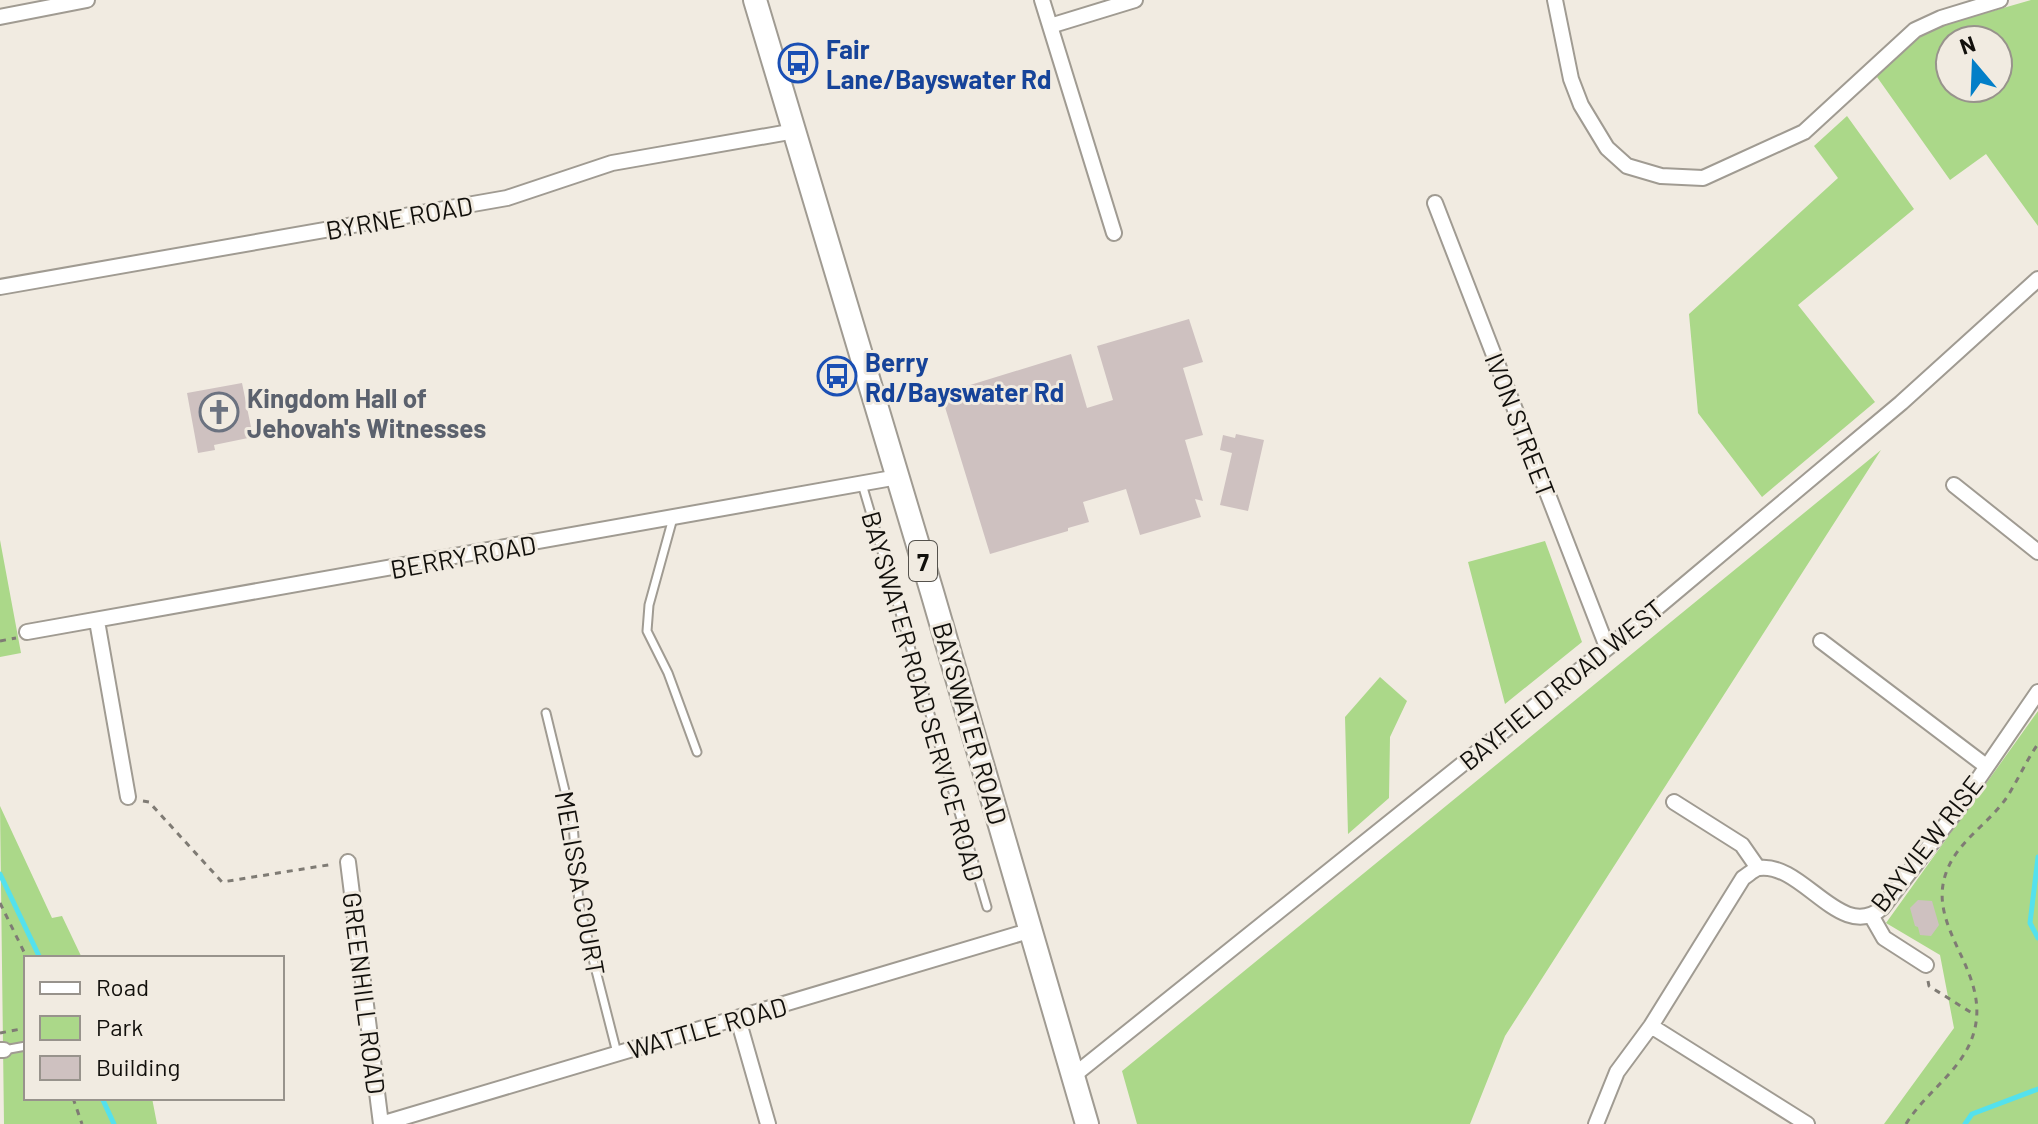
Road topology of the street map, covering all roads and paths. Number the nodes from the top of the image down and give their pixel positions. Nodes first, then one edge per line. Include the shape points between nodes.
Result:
1 (87, 0) edge
2 (755, 0) edge
3 (1042, 0) edge
4 (1135, 0) edge
5 (1555, 0) edge
6 (2000, 0) edge
7 (0, 17) edge
8 (1050, 26) junction
9 (795, 131) junction
10 (1435, 203) dead end
11 (1114, 233) dead end
12 (2038, 279) edge
13 (0, 287) edge
14 (898, 477) junction
15 (862, 484) junction
16 (1954, 485) dead end
17 (673, 518) junction
18 (2038, 552) edge
19 (97, 621) junction
20 (24, 635) joint
21 (0, 641) edge
22 (1821, 641) dead end
23 (1607, 647) junction
24 (2038, 692) edge
25 (546, 713) dead end
26 (2038, 744) edge
27 (697, 752) dead end
28 (1986, 766) junction
29 (128, 797) joint
30 (1674, 802) dead end
31 (348, 862) joint
32 (1758, 868) junction
33 (0, 903) edge
34 (987, 907) dead end
35 (1872, 917) junction
36 (1032, 930) junction
37 (26, 956) edge
38 (1926, 965) joint
39 (1975, 1015) junction
40 (738, 1019) junction
41 (1651, 1026) junction
42 (24, 1028) edge
43 (0, 1033) edge
44 (24, 1046) edge
45 (2, 1050) edge
46 (617, 1053) junction
47 (1073, 1076) junction
48 (74, 1100) edge
49 (82, 1124) edge
50 (381, 1124) edge
51 (768, 1124) edge
52 (1087, 1124) edge
53 (1596, 1124) edge
54 (1807, 1124) edge
55 (1906, 1124) edge

1 - 7 street
2 - 9 main road, BAYSWATER ROAD / 7
3 - 8 street
4 - 8 street
5 - 6 street via 1571,79 1607,148 1627,166 1661,176 1703,178 1804,132 1915,30
8 - 11 street
9 - 13 street, BYRNE ROAD via 612,163 507,198
9 - 14 main road, BAYSWATER ROAD / 7
10 - 23 street, IVON STREET
12 - 23 street, BAYFIELD ROAD WEST via 1901,403
14 - 15 street, BERRY ROAD
14 - 36 main road, BAYSWATER ROAD / 7
15 - 17 street, BERRY ROAD
15 - 34 lane, BAYSWATER ROAD SERVICE ROAD
16 - 18 street
17 - 19 street, BERRY ROAD
17 - 27 lane via 647,631
19 - 20 street, BERRY ROAD
19 - 29 street
20 - 21 path
22 - 28 street
23 - 47 street, BAYFIELD ROAD WEST
24 - 28 street, BAYVIEW RISE
25 - 46 lane, MELISSA COURT via 573,824 579,904
26 - 39 path via 2006,799 1955,854 1945,875 1947,927 1975,988
28 - 35 street, BAYVIEW RISE
29 - 31 path via 149,802 222,882
30 - 32 street via 1742,845
31 - 50 street, GREENHILL ROAD
32 - 35 street, BAYVIEW RISE via 1781,871 1847,914
32 - 41 street via 1743,878
33 - 37 path
35 - 38 street via 1884,938
36 - 40 street, WATTLE ROAD
36 - 47 main road, BAYSWATER ROAD / 7
38 - 39 path via 1929,986
39 - 55 path via 1963,1058
40 - 46 street, WATTLE ROAD
40 - 51 street
41 - 53 street via 1617,1072
41 - 54 street
42 - 43 path
44 - 45 lane
46 - 50 street, WATTLE ROAD
47 - 52 main road, BAYSWATER ROAD / 7
48 - 49 path

